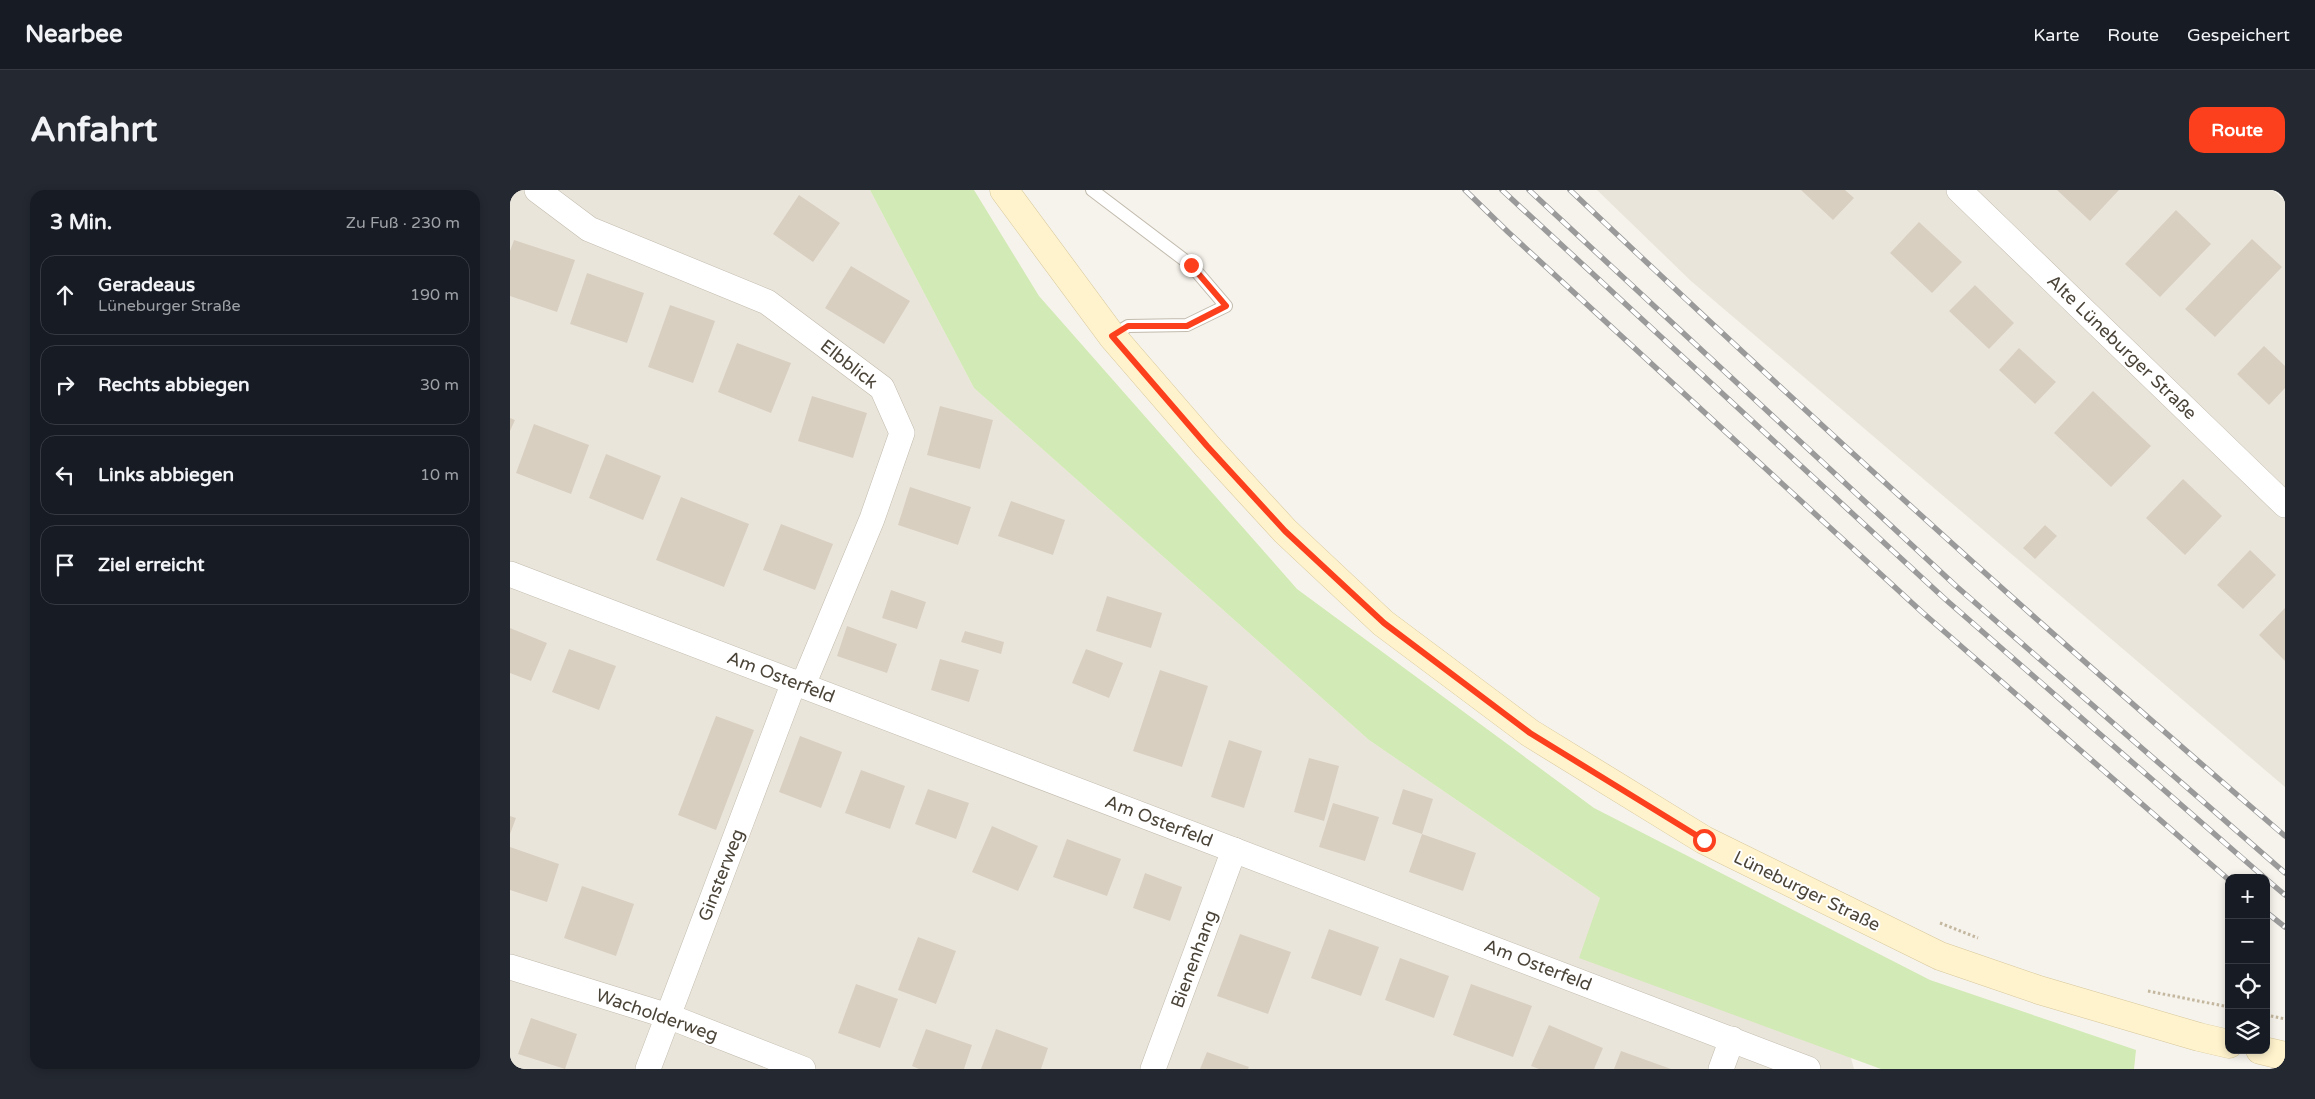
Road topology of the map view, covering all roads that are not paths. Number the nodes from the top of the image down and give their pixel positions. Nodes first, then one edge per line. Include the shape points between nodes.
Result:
1 (538, 190) edge
2 (1004, 190) edge
3 (1092, 190) edge
4 (1959, 190) edge
5 (1112, 336) junction
6 (2285, 505) edge
7 (510, 574) edge
8 (799, 684) junction
9 (1234, 850) junction
10 (510, 967) edge
11 (668, 1016) junction
12 (1732, 1038) junction
13 (2225, 1043) edge
14 (2270, 1052) edge
15 (2285, 1056) edge
16 (648, 1069) edge
17 (802, 1069) edge
18 (1153, 1069) edge
19 (1721, 1069) edge
20 (1808, 1069) edge

1 - 8 street, Elbblick via 589,229 767,302 882,388 902,432 872,519
2 - 5 main road, Lüneburger Straße
3 - 5 lane via 1191,265 1226,306 1187,326 1128,326
4 - 6 street, Alte Lüneburger Straße
5 - 13 main road, Lüneburger Straße via 1285,531 1384,623 1530,733 1704,840 1940,956 2049,992
7 - 8 street, Am Osterfeld
8 - 9 street, Am Osterfeld
8 - 11 street, Ginsterweg
9 - 12 street, Am Osterfeld
9 - 18 street, Bienenhang
10 - 11 street, Wacholderweg
11 - 16 street, Ginsterweg
11 - 17 street, Wacholderweg
12 - 19 street
12 - 20 street, Am Osterfeld
14 - 15 main road

